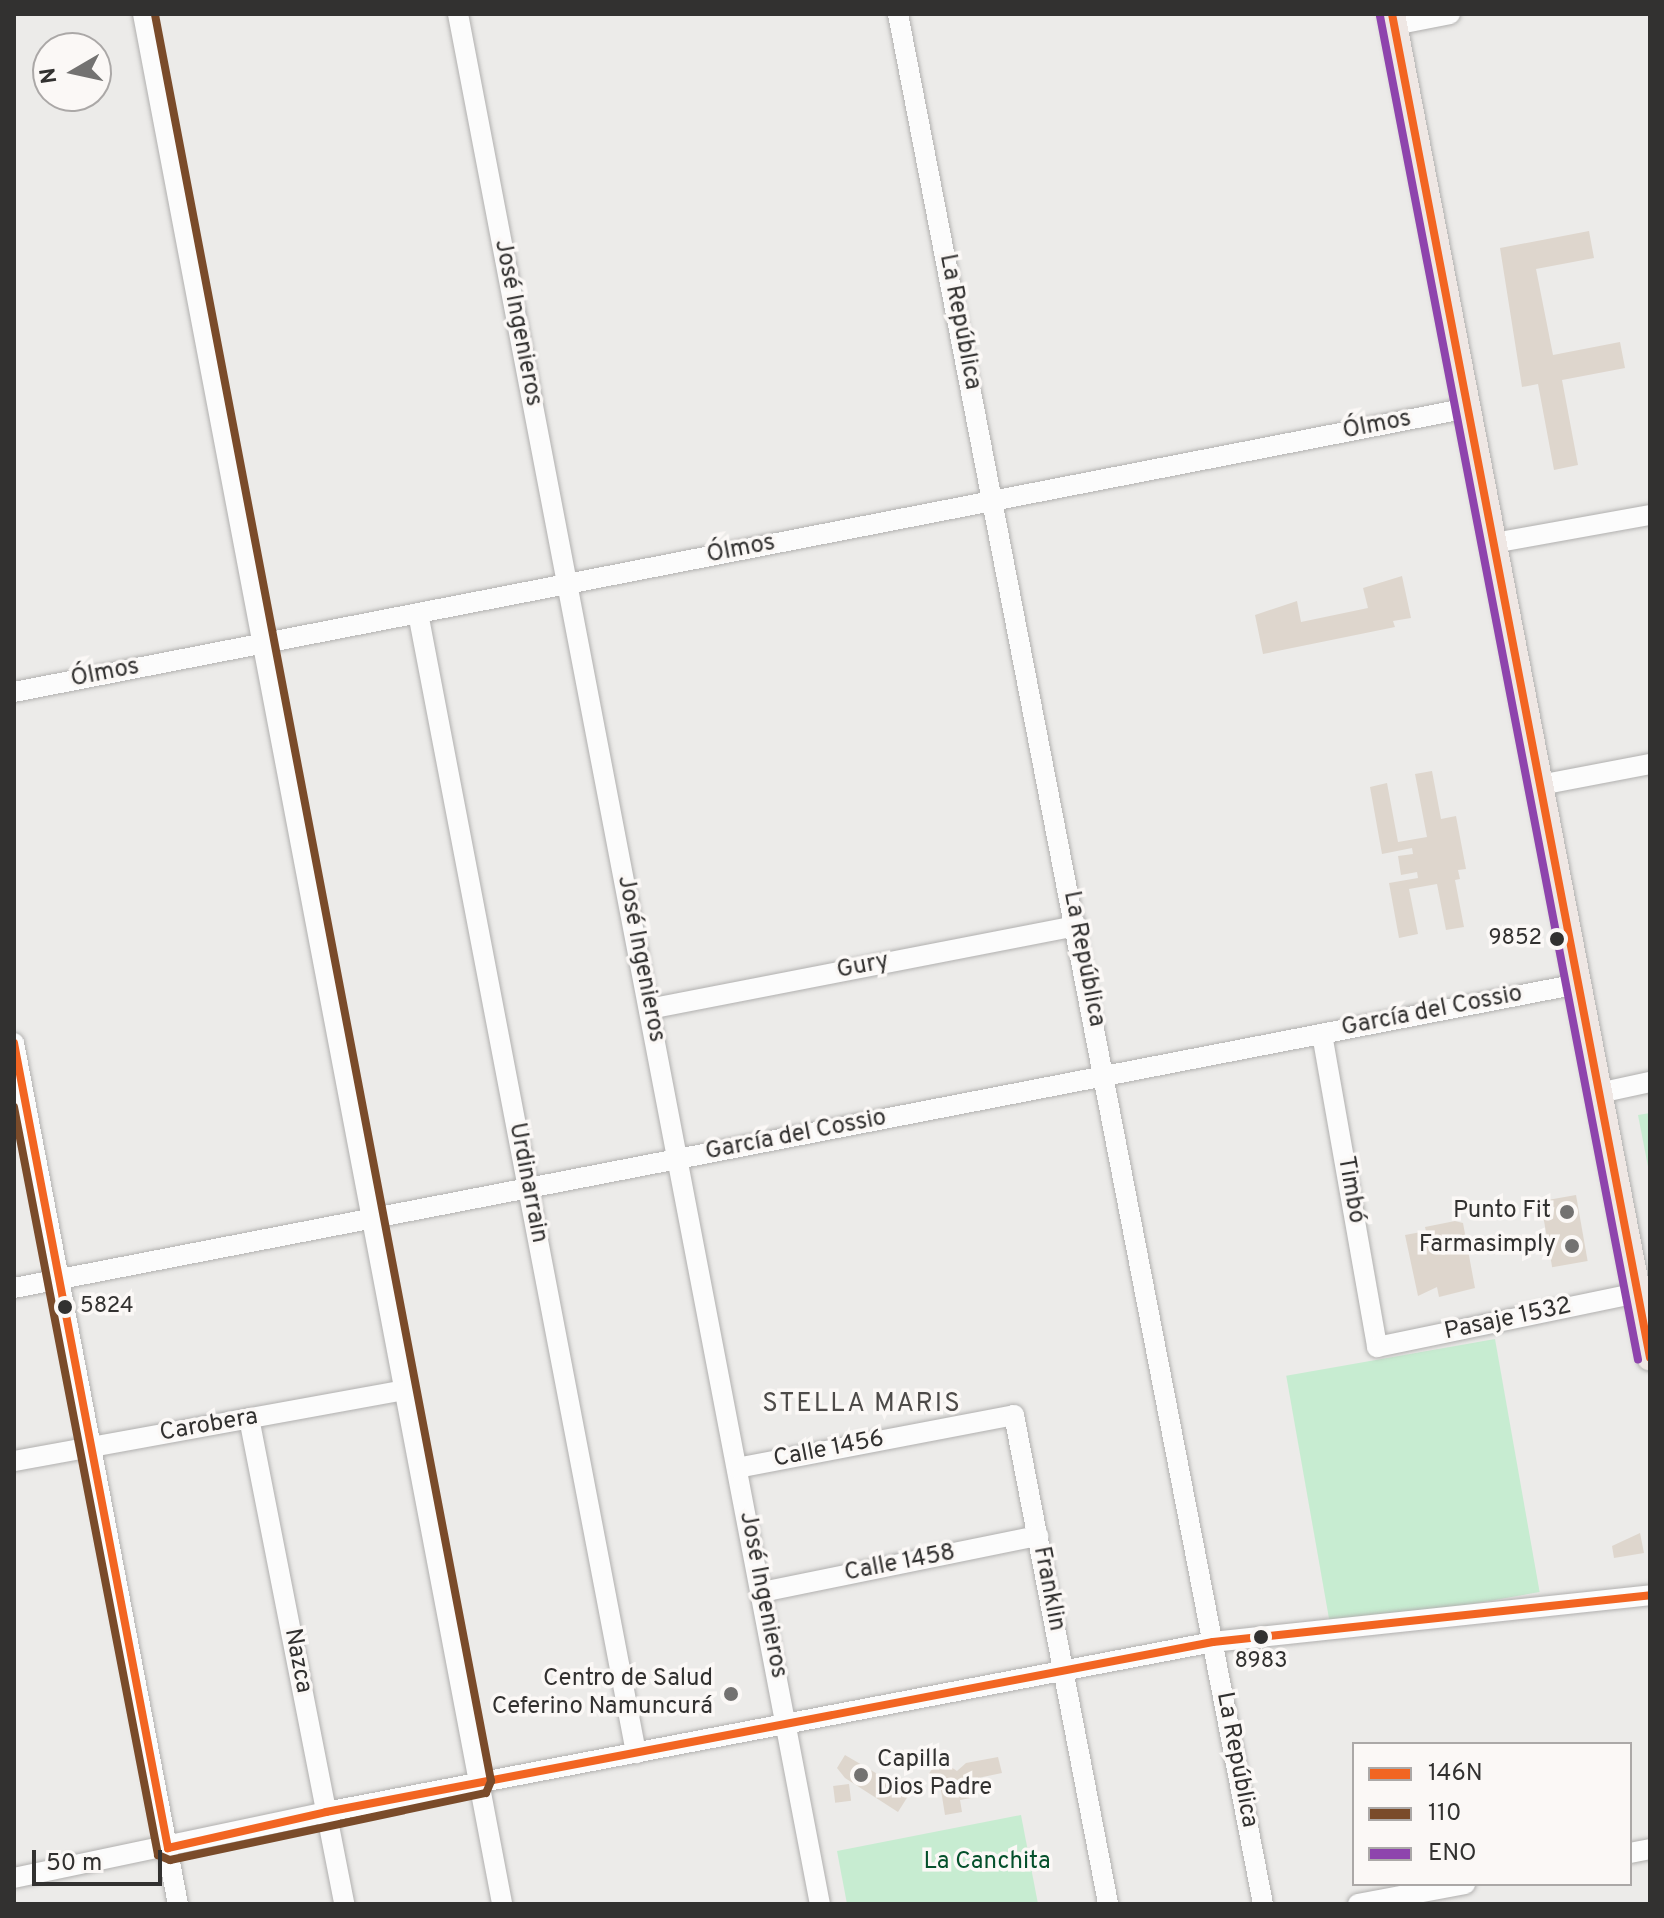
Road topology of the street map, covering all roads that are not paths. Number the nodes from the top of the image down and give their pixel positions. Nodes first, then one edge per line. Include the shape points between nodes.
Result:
1 (143, 14) edge
2 (458, 14) edge
3 (898, 14) edge
4 (1450, 14) edge
5 (1393, 20) edge
6 (1468, 408) junction
7 (995, 500) junction
8 (1650, 515) edge
9 (1494, 543) junction
10 (568, 584) junction
11 (418, 613) junction
12 (263, 644) junction
13 (14, 692) edge
14 (1650, 764) edge
15 (1540, 785) junction
16 (1077, 926) junction
17 (1578, 984) junction
18 (649, 1009) junction
19 (1322, 1034) junction
20 (14, 1043) edge
21 (1105, 1076) junction
22 (1650, 1082) edge
23 (1599, 1093) junction
24 (678, 1159) junction
25 (528, 1188) junction
26 (372, 1218) junction
27 (59, 1279) junction
28 (14, 1288) edge
29 (1638, 1293) junction
30 (1377, 1347) joint
31 (1650, 1357) edge
32 (405, 1390) junction
33 (1014, 1415) joint
34 (249, 1418) junction
35 (91, 1447) junction
36 (14, 1461) edge
37 (737, 1468) junction
38 (1038, 1536) junction
39 (762, 1592) junction
40 (1650, 1595) edge
41 (1213, 1642) junction
42 (1063, 1671) junction
43 (787, 1724) junction
44 (636, 1753) junction
45 (479, 1783) junction
46 (326, 1812) junction
47 (168, 1848) junction
48 (15, 1871) edge
49 (1454, 1886) edge
50 (178, 1904) edge
51 (344, 1904) edge
52 (502, 1904) edge
53 (820, 1904) edge
54 (1108, 1904) edge
55 (1263, 1904) edge
56 (1358, 1904) edge

1 - 12 street
2 - 10 street, José Ingenieros
3 - 7 street, La República
4 - 5 street
5 - 6 main road
6 - 7 street, Ólmos
6 - 9 main road
7 - 10 street, Ólmos
7 - 16 street, La República
8 - 9 street
9 - 15 main road
10 - 11 street, Ólmos
10 - 18 street, José Ingenieros
11 - 12 street, Ólmos
11 - 25 street, Urdinarrain
12 - 13 street, Ólmos
12 - 26 street
14 - 15 street
15 - 17 main road
16 - 18 street, Gury
16 - 21 street, La República
17 - 19 street, García del Cossio
17 - 23 main road
18 - 24 street, José Ingenieros
19 - 21 street, García del Cossio
19 - 30 street, Timbó
20 - 27 street
21 - 24 street, García del Cossio
21 - 41 street, La República
22 - 23 street
23 - 29 main road
24 - 25 street, García del Cossio
24 - 37 street, José Ingenieros
25 - 26 street, García del Cossio
25 - 44 street, Urdinarrain
26 - 27 street, García del Cossio
26 - 32 street
27 - 28 street, García del Cossio
27 - 35 street
29 - 30 street, Pasaje 1532
29 - 31 main road
32 - 34 street, Carobera
32 - 45 street
33 - 37 street, Calle 1456
33 - 38 street, Franklin
34 - 35 street, Carobera
34 - 46 street, Nazca
35 - 36 street, Carobera
35 - 47 street
37 - 39 street, José Ingenieros
38 - 39 street, Calle 1458
38 - 42 street, Franklin
39 - 43 street, José Ingenieros
40 - 41 street
41 - 42 street
41 - 55 street, La República
42 - 43 street
42 - 54 street, Franklin
43 - 44 street
43 - 53 street, José Ingenieros
44 - 45 street
45 - 46 street
45 - 52 street
46 - 47 street
46 - 51 street, Nazca
47 - 48 street
47 - 50 street
49 - 56 street

